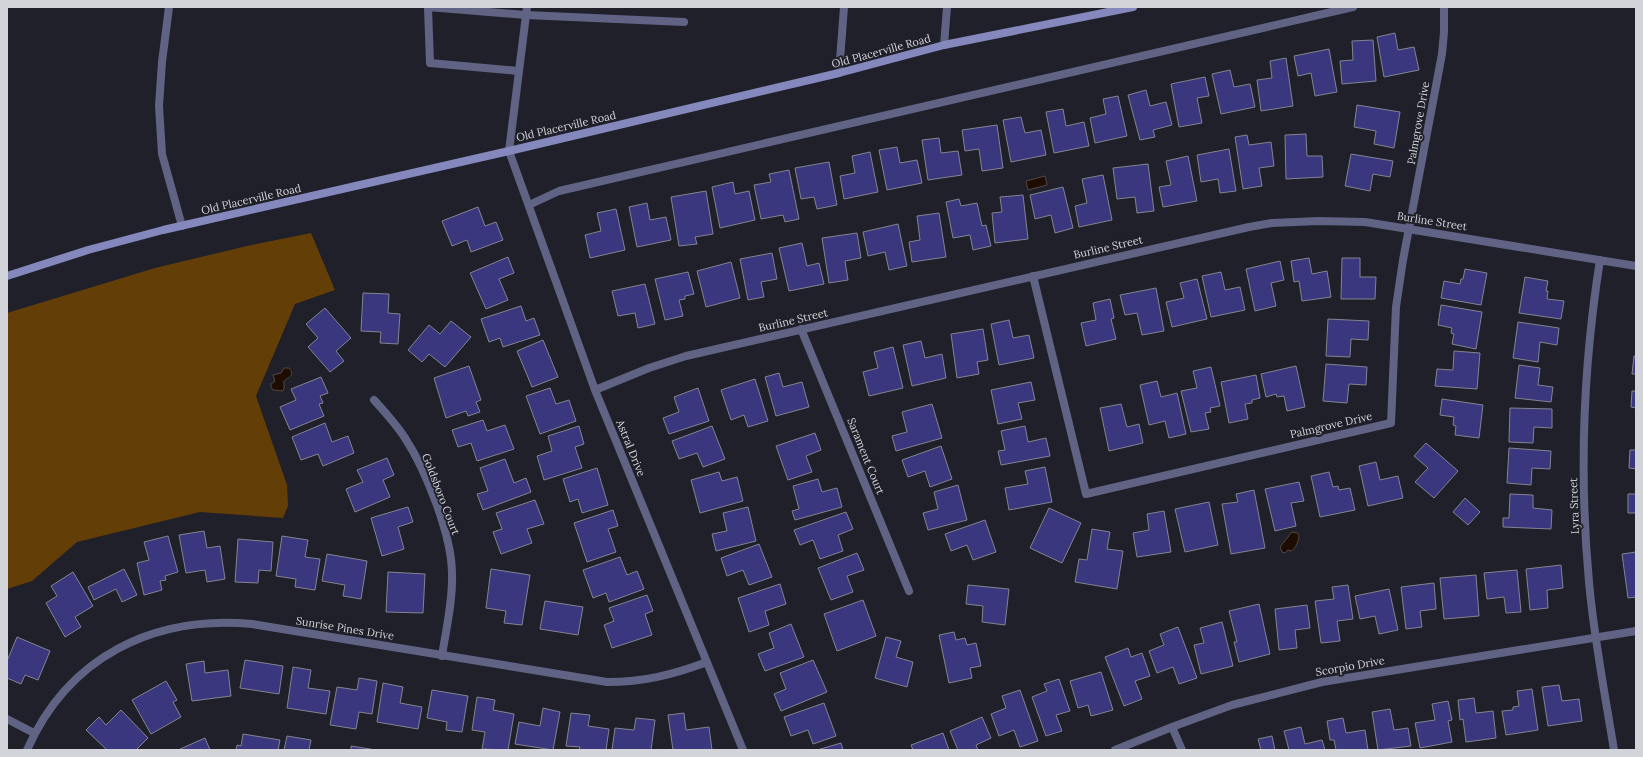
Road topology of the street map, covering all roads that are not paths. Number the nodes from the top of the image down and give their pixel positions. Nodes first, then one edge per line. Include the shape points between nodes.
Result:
1 (169, 7) edge
2 (428, 7) edge
3 (844, 7) edge
4 (946, 7) edge
5 (1133, 7) edge
6 (1353, 7) edge
7 (1444, 7) edge
8 (527, 11) edge
9 (684, 22) dead end
10 (944, 45) junction
11 (518, 71) junction
12 (839, 73) junction
13 (509, 151) junction
14 (528, 205) junction
15 (182, 226) junction
16 (1410, 228) junction
17 (1600, 260) junction
18 (1636, 266) edge
19 (7, 276) edge
20 (1033, 276) junction
21 (802, 329) junction
22 (595, 390) junction
23 (374, 400) dead end
24 (909, 591) dead end
25 (1636, 631) edge
26 (1596, 638) junction
27 (442, 656) junction
28 (707, 662) junction
29 (7, 719) edge
30 (1172, 727) junction
31 (34, 733) junction
32 (27, 750) edge
33 (743, 750) edge
34 (1115, 750) edge
35 (1182, 750) edge
36 (1614, 750) edge

1 - 15 street via 159,106 162,154
2 - 8 street
2 - 11 street via 430,63
3 - 12 street
4 - 10 street
5 - 10 street, Old Placerville Road
6 - 14 street via 559,191
7 - 16 street, Palmgrove Drive via 1442,54
8 - 9 street
8 - 11 street
10 - 12 street, Old Placerville Road
11 - 13 street
12 - 13 street, Old Placerville Road
13 - 14 street, Astral Drive
13 - 15 street, Old Placerville Road
14 - 22 street, Astral Drive
15 - 19 street, Old Placerville Road via 88,250
16 - 17 street, Burline Street
16 - 20 street, Burline Street via 1365,222 1318,220 1272,223
16 - 20 street, Palmgrove Drive via 1396,308 1391,423 1086,494
17 - 18 street, Burline Street
17 - 26 street, Lyra Street via 1587,364 1583,437 1584,521
20 - 21 street, Burline Street
21 - 22 street, Burline Street via 666,362
21 - 24 street, Sarament Court
22 - 28 street, Astral Drive
23 - 27 street, Goldsboro Court via 394,423 415,454 447,537 452,591
25 - 26 street, Scorpio Drive
26 - 30 street, Scorpio Drive via 1322,682 1232,705
26 - 36 street, Lyra Street
27 - 28 street, Sunrise Pines Drive via 607,682 646,680
27 - 31 street, Sunrise Pines Drive via 252,624 215,622 178,626 137,639 95,663 63,693
28 - 33 street, Astral Drive
29 - 31 street
30 - 34 street, Scorpio Drive
30 - 35 street
31 - 32 street, Sunrise Pines Drive

